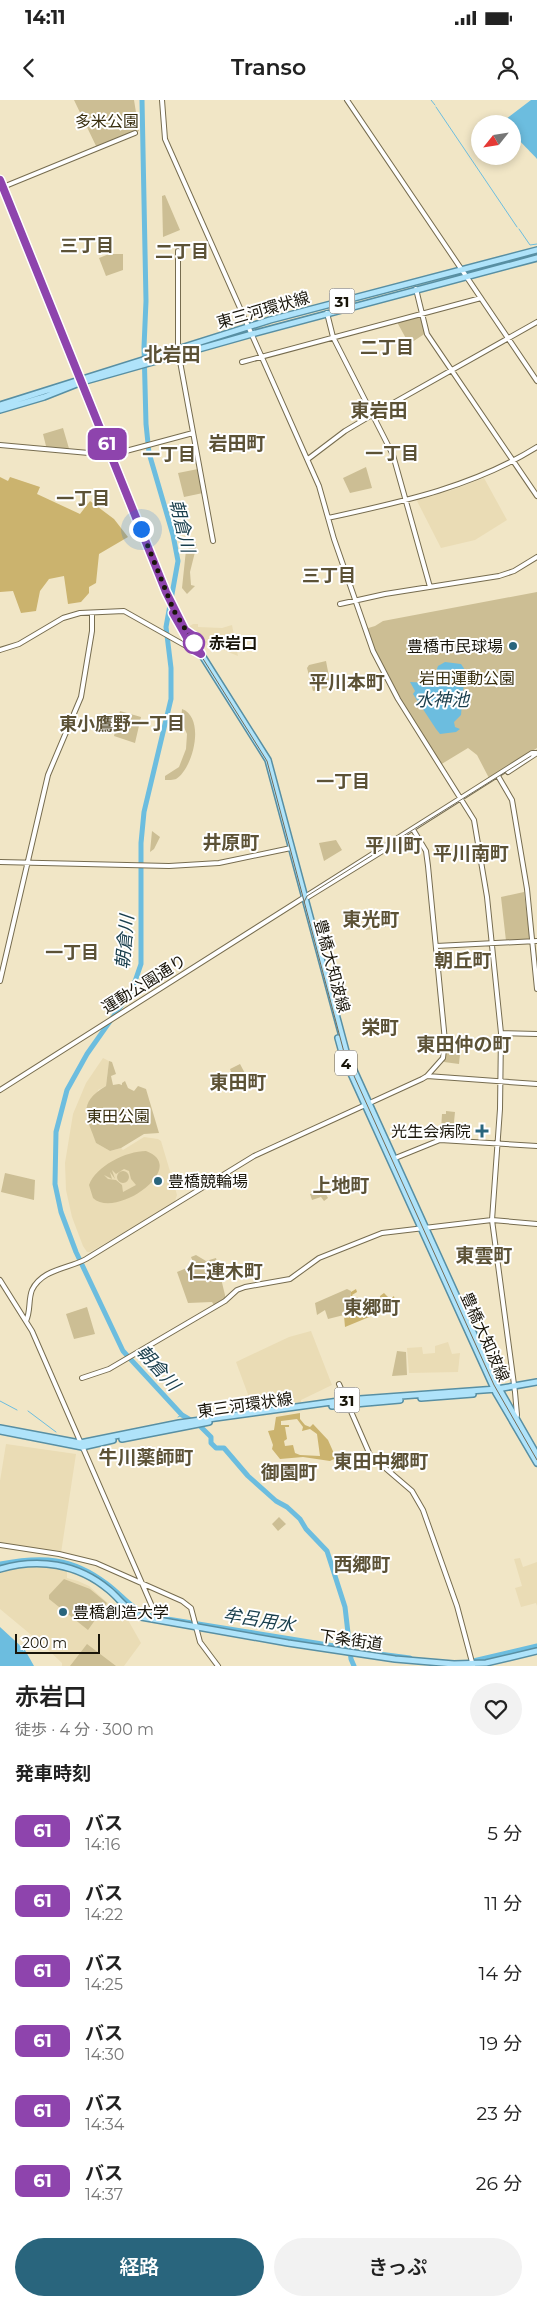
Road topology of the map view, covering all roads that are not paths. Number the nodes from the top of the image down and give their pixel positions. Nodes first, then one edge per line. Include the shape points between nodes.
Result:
1 (162, 100) edge
2 (347, 100) edge
3 (135, 133) dead end
4 (0, 180) edge
5 (1, 189) edge
6 (178, 250) dead end
7 (537, 250) edge
8 (537, 258) edge
9 (462, 270) junction
10 (466, 277) junction
11 (416, 289) junction
12 (481, 298) junction
13 (327, 313) junction
14 (422, 314) junction
15 (537, 322) edge
16 (248, 327) junction
17 (252, 334) junction
18 (333, 337) junction
19 (508, 338) junction
20 (178, 348) junction
21 (179, 356) junction
22 (262, 356) junction
23 (242, 362) dead end
24 (452, 370) junction
25 (82, 380) junction
26 (537, 381) edge
27 (0, 405) edge
28 (0, 410) edge
29 (372, 415) junction
30 (193, 433) junction
31 (0, 445) edge
32 (537, 447) edge
33 (111, 455) junction
34 (308, 459) junction
35 (514, 462) junction
36 (537, 496) edge
37 (405, 501) junction
38 (328, 518) junction
39 (213, 541) dead end
40 (537, 557) edge
41 (430, 587) junction
42 (355, 600) junction
43 (340, 604) dead end
44 (174, 611) junction
45 (92, 613) junction
46 (0, 650) edge
47 (194, 650) junction
48 (537, 754) edge
49 (498, 777) junction
50 (461, 800) junction
51 (414, 831) junction
52 (290, 848) junction
53 (0, 862) edge
54 (28, 864) junction
55 (304, 898) junction
56 (535, 941) edge
57 (492, 943) junction
58 (436, 946) junction
59 (0, 981) edge
60 (537, 989) edge
61 (501, 1033) junction
62 (537, 1034) edge
63 (428, 1076) junction
64 (501, 1081) junction
65 (537, 1084) edge
66 (0, 1090) edge
67 (367, 1104) junction
68 (497, 1143) junction
69 (537, 1146) edge
70 (392, 1159) junction
71 (492, 1220) junction
72 (537, 1224) edge
73 (424, 1228) junction
74 (0, 1280) edge
75 (26, 1321) junction
76 (82, 1378) dead end
77 (537, 1382) edge
78 (339, 1384) dead end
79 (514, 1386) junction
80 (497, 1389) junction
81 (347, 1402) junction
82 (516, 1418) junction
83 (0, 1430) edge
84 (81, 1445) junction
85 (537, 1455) edge
86 (537, 1463) edge
87 (0, 1545) edge
88 (0, 1569) edge
89 (141, 1584) junction
90 (158, 1620) junction
91 (196, 1625) junction
92 (537, 1651) edge
93 (472, 1664) edge
94 (218, 1666) edge

1 - 16 street via 165,139
2 - 9 street
3 - 5 street
4 - 5 main road, 豊橋大知波線 / 4
5 - 25 main road, 豊橋大知波線 / 4
6 - 20 street
7 - 9 main road, 東三河環状線 / 31
8 - 10 main road, 東三河環状線 / 31
9 - 10 street
9 - 16 main road, 東三河環状線 / 31
10 - 11 main road, 東三河環状線 / 31
10 - 12 street
11 - 13 main road, 東三河環状線 / 31
11 - 14 street
12 - 14 street
12 - 19 street
13 - 17 main road, 東三河環状線 / 31
13 - 18 street
14 - 18 street
14 - 24 street via 427,334
15 - 19 street
16 - 17 street
16 - 20 main road, 東三河環状線 / 31
17 - 21 main road, 東三河環状線 / 31
17 - 22 street
18 - 22 street
18 - 29 street
19 - 24 street
19 - 26 street
20 - 25 main road, 東三河環状線 / 31
21 - 25 main road, 東三河環状線 / 31
21 - 30 street
22 - 23 street
22 - 34 street
24 - 29 street
24 - 35 street
25 - 27 main road, 東三河環状線 / 31
25 - 28 main road, 東三河環状線 / 31 via 44,397
25 - 33 main road, 豊橋大知波線 / 4
29 - 34 street
29 - 37 street via 393,455
30 - 33 street
30 - 39 street
31 - 33 street
32 - 35 street
33 - 44 main road, 豊橋大知波線 / 4
34 - 38 street
35 - 36 street
35 - 37 street via 485,476
37 - 38 street
37 - 41 street
38 - 42 street
40 - 41 street via 506,574
41 - 42 street
42 - 43 street
42 - 50 street via 384,673
44 - 47 main road, 豊橋大知波線 / 4
44 - 52 main road, 豊橋大知波線 / 4 via 266,754
45 - 46 street via 63,618 19,644
45 - 47 street via 124,611
45 - 54 street via 87,671 81,697 48,775
47 - 52 main road, 豊橋大知波線 / 4 via 262,756
48 - 49 street, 運動公園通り
49 - 50 street, 運動公園通り
49 - 56 street via 512,800
50 - 51 street, 運動公園通り
50 - 55 street, 運動公園通り
50 - 57 street via 474,820
51 - 55 street, 運動公園通り
51 - 58 street via 426,851
52 - 54 street via 219,863 148,867
52 - 55 main road, 豊橋大知波線 / 4
53 - 54 street
54 - 59 street
55 - 66 street, 運動公園通り
55 - 67 main road, 豊橋大知波線 / 4 via 341,1050
56 - 57 street
56 - 60 street
57 - 58 street
57 - 61 street
58 - 63 street via 444,1042 443,1058
61 - 62 street
61 - 64 street
63 - 64 street
63 - 67 street
64 - 65 street
64 - 68 street
67 - 70 main road, 豊橋大知波線 / 4
67 - 75 street via 254,1156 74,1266 51,1272 38,1281 30,1295
68 - 69 street
68 - 70 street via 440,1140
68 - 71 street
70 - 73 main road, 豊橋大知波線 / 4
71 - 72 street
71 - 73 street
71 - 79 street
73 - 76 street via 382,1233 318,1258 290,1279 238,1290 225,1301 124,1360 92,1377
73 - 80 main road, 豊橋大知波線 / 4
74 - 75 street
75 - 84 street
77 - 79 main road, 東三河環状線
78 - 81 street
79 - 80 main road, 東三河環状線
79 - 82 street
80 - 81 main road, 東三河環状線 / 31 via 459,1396
80 - 82 main road, 豊橋大知波線 / 4
80 - 86 main road, 豊橋大知波線 / 4
81 - 84 main road, 東三河環状線 / 31 via 202,1421
81 - 93 street via 370,1454 412,1491 423,1510 457,1606
82 - 85 main road, 豊橋大知波線 / 4
83 - 84 main road, 東三河環状線 / 31
84 - 89 street
87 - 89 street via 96,1563
88 - 90 main road, 下条街道 via 34,1562 68,1568 105,1587 136,1615
89 - 90 street
89 - 91 street via 187,1604
90 - 91 main road, 下条街道
91 - 93 main road, 下条街道 via 395,1659
91 - 94 street via 200,1642
92 - 93 main road, 下条街道

